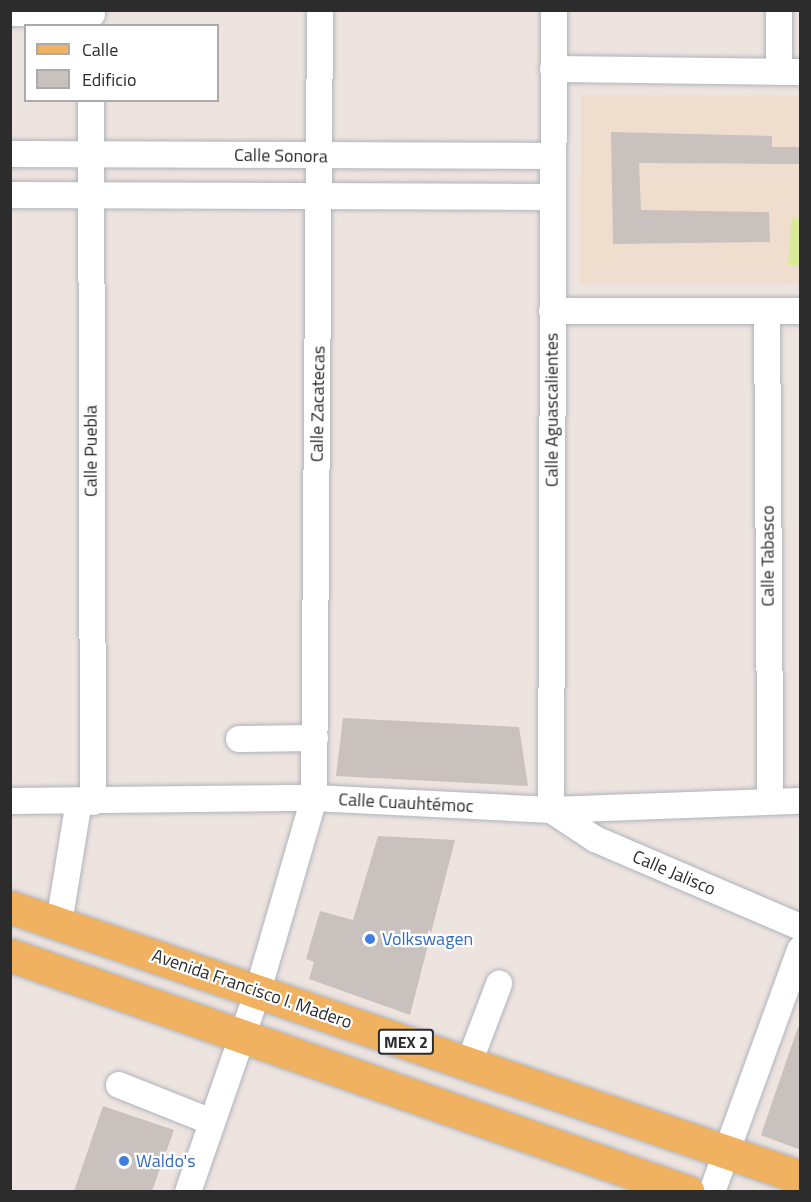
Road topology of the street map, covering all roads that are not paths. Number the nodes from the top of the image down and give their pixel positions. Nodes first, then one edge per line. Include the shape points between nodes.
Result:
1 (320, 10) edge
2 (554, 10) edge
3 (779, 10) edge
4 (10, 13) edge
5 (92, 17) edge
6 (553, 69) junction
7 (790, 72) edge
8 (91, 102) edge
9 (10, 154) edge
10 (91, 154) junction
11 (552, 156) junction
12 (320, 157) junction
13 (10, 195) edge
14 (89, 196) junction
15 (321, 197) junction
16 (550, 197) junction
17 (552, 311) junction
18 (767, 311) junction
19 (801, 311) edge
20 (315, 738) junction
21 (239, 739) dead end
22 (315, 798) junction
23 (10, 801) edge
24 (770, 801) junction
25 (801, 801) edge
26 (86, 802) junction
27 (551, 810) junction
28 (10, 907) edge
29 (59, 923) junction
30 (801, 927) edge
31 (801, 950) edge
32 (10, 956) edge
33 (499, 984) dead end
34 (258, 991) junction
35 (242, 1034) junction
36 (469, 1063) junction
37 (119, 1085) dead end
38 (212, 1122) junction
39 (727, 1151) junction
40 (801, 1178) edge
41 (188, 1191) edge
42 (688, 1191) edge
43 (712, 1191) edge

1 - 12 street, Calle Zacatecas
2 - 6 street, Calle Aguascalientes
3 - 7 street
4 - 5 street
6 - 7 street
6 - 11 street, Calle Aguascalientes
8 - 10 street, Calle Puebla
9 - 10 street, Calle Sonora
10 - 12 street, Calle Sonora
10 - 14 street, Calle Puebla
11 - 12 street, Calle Sonora
11 - 16 street, Calle Aguascalientes
12 - 15 street, Calle Zacatecas
13 - 14 street
14 - 15 street
14 - 26 street, Calle Puebla
15 - 16 street
15 - 20 street, Calle Zacatecas
16 - 17 street, Calle Aguascalientes
17 - 18 street
17 - 27 street, Calle Aguascalientes
18 - 19 street
18 - 24 street, Calle Tabasco
20 - 21 street
20 - 22 street, Calle Zacatecas
22 - 26 street, Calle Cuauhtémoc
22 - 27 street, Calle Cuauhtémoc
22 - 34 street, Calle Zacatecas
23 - 26 street, Calle Cuauhtémoc
24 - 25 street, Calle Cuauhtémoc
24 - 27 street, Calle Cuauhtémoc
26 - 29 street, Calle Puebla
27 - 30 street, Calle Jalisco via 595,839
28 - 29 main road, Avenida Francisco I. Madero / MEX 2
29 - 34 main road, Avenida Francisco I. Madero / MEX 2
31 - 39 street
32 - 35 main road, MEX 2
33 - 36 street
34 - 35 street, Calle Zacatecas
34 - 36 main road, Avenida Francisco I. Madero / MEX 2
35 - 38 street, Calle Zacatecas
35 - 42 main road, MEX 2
36 - 39 main road, Avenida Francisco I. Madero / MEX 2
37 - 38 street
38 - 41 street, Calle Zacatecas
39 - 40 main road, Avenida Francisco I. Madero / MEX 2
39 - 43 street

